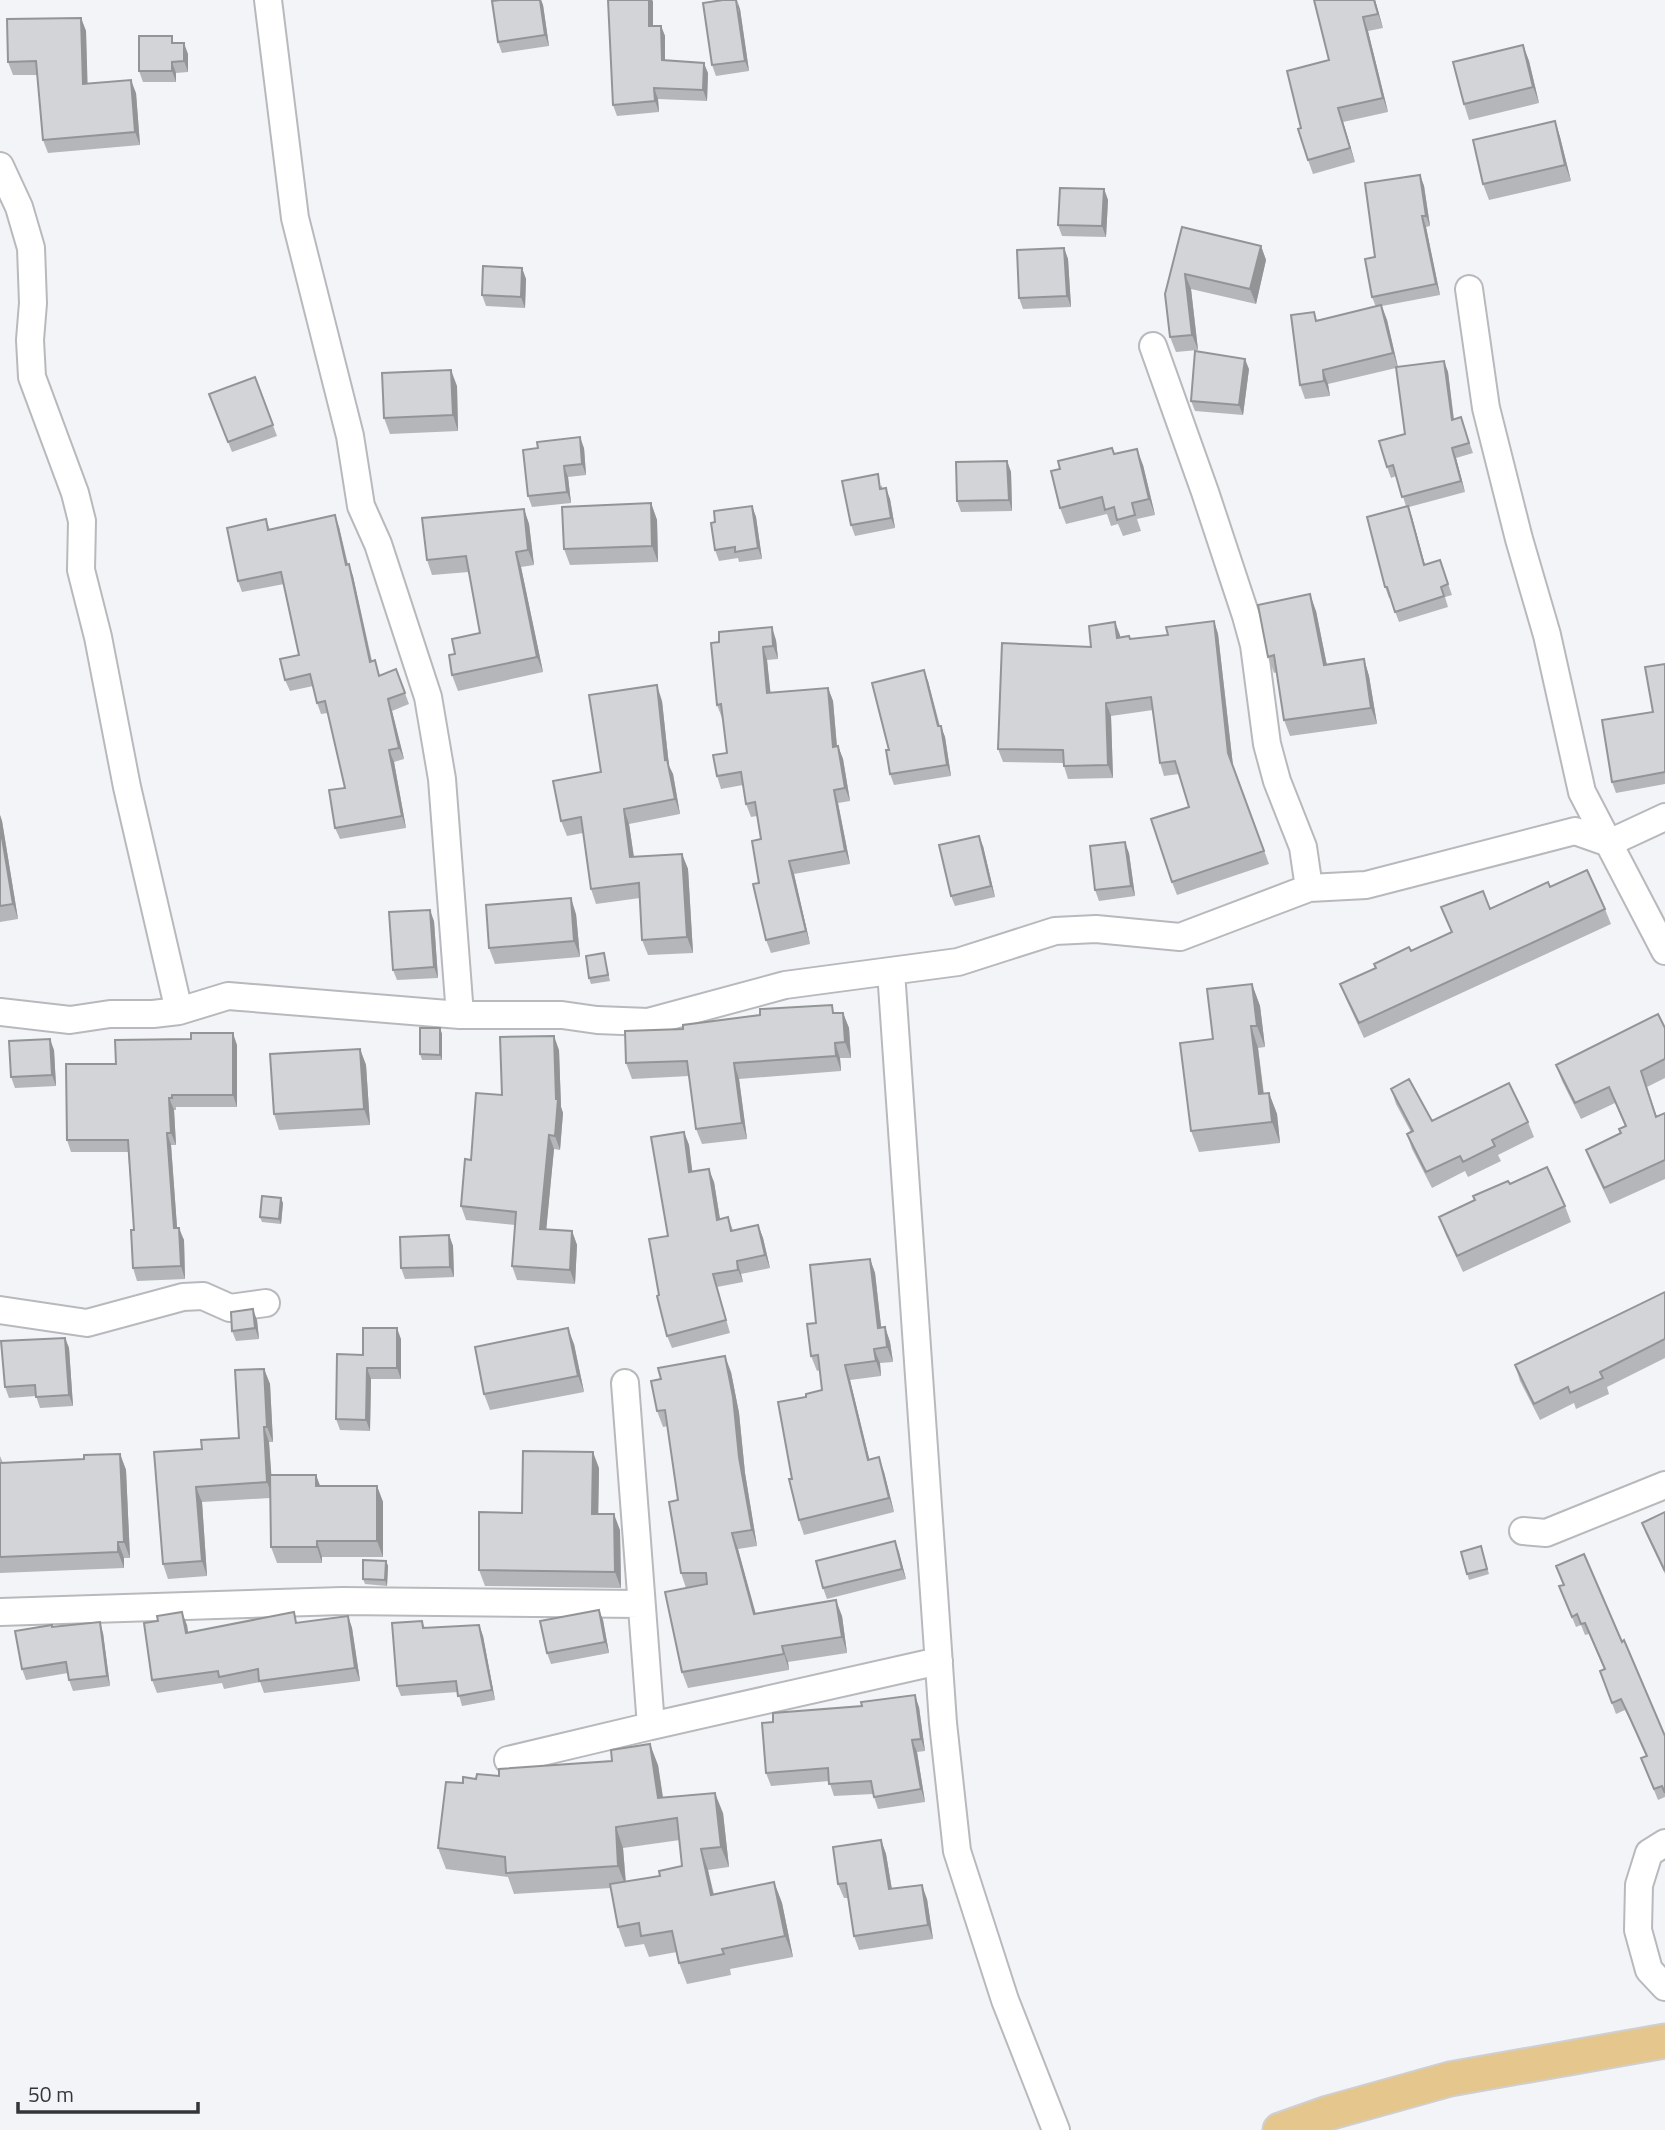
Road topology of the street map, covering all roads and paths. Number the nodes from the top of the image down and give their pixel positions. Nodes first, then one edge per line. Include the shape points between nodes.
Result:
1 (268, 0) edge
2 (0, 166) edge
3 (1469, 289) dead end
4 (1153, 346) dead end
5 (1665, 817) edge
6 (1609, 843) junction
7 (1309, 888) junction
8 (1665, 951) edge
9 (891, 971) junction
10 (179, 1011) junction
11 (0, 1012) edge
12 (460, 1015) junction
13 (266, 1303) dead end
14 (0, 1310) edge
15 (625, 1383) dead end
16 (1665, 1485) edge
17 (1523, 1531) dead end
18 (642, 1604) junction
19 (0, 1612) edge
20 (939, 1661) junction
21 (651, 1726) junction
22 (508, 1760) dead end
23 (1665, 1843) edge
24 (1665, 1987) edge
25 (1665, 2041) edge
26 (1055, 2130) edge
27 (1280, 2130) edge

1 - 12 street via 295,218 350,436 361,506 428,697 442,779
2 - 10 street via 31,248 32,377 78,502 81,570
3 - 6 street via 1486,408 1548,635 1582,792
4 - 7 street via 1246,616 1267,744 1303,847
5 - 6 street
6 - 7 street via 1575,831 1366,885
6 - 8 street
7 - 9 street via 1180,937 1096,929 1055,931 958,962
9 - 12 street via 785,985 648,1022 562,1015
9 - 20 street
10 - 11 street via 70,1020
10 - 12 street via 228,996
13 - 14 street via 230,1308 203,1296 184,1297 87,1323
15 - 18 street
16 - 17 street via 1546,1533
18 - 19 street via 342,1601
18 - 21 street
20 - 21 street
20 - 26 street via 957,1851 1005,2000
21 - 22 street
23 - 24 street via 1649,1853 1639,1885 1638,1930 1649,1970
25 - 27 main road via 1450,2079

